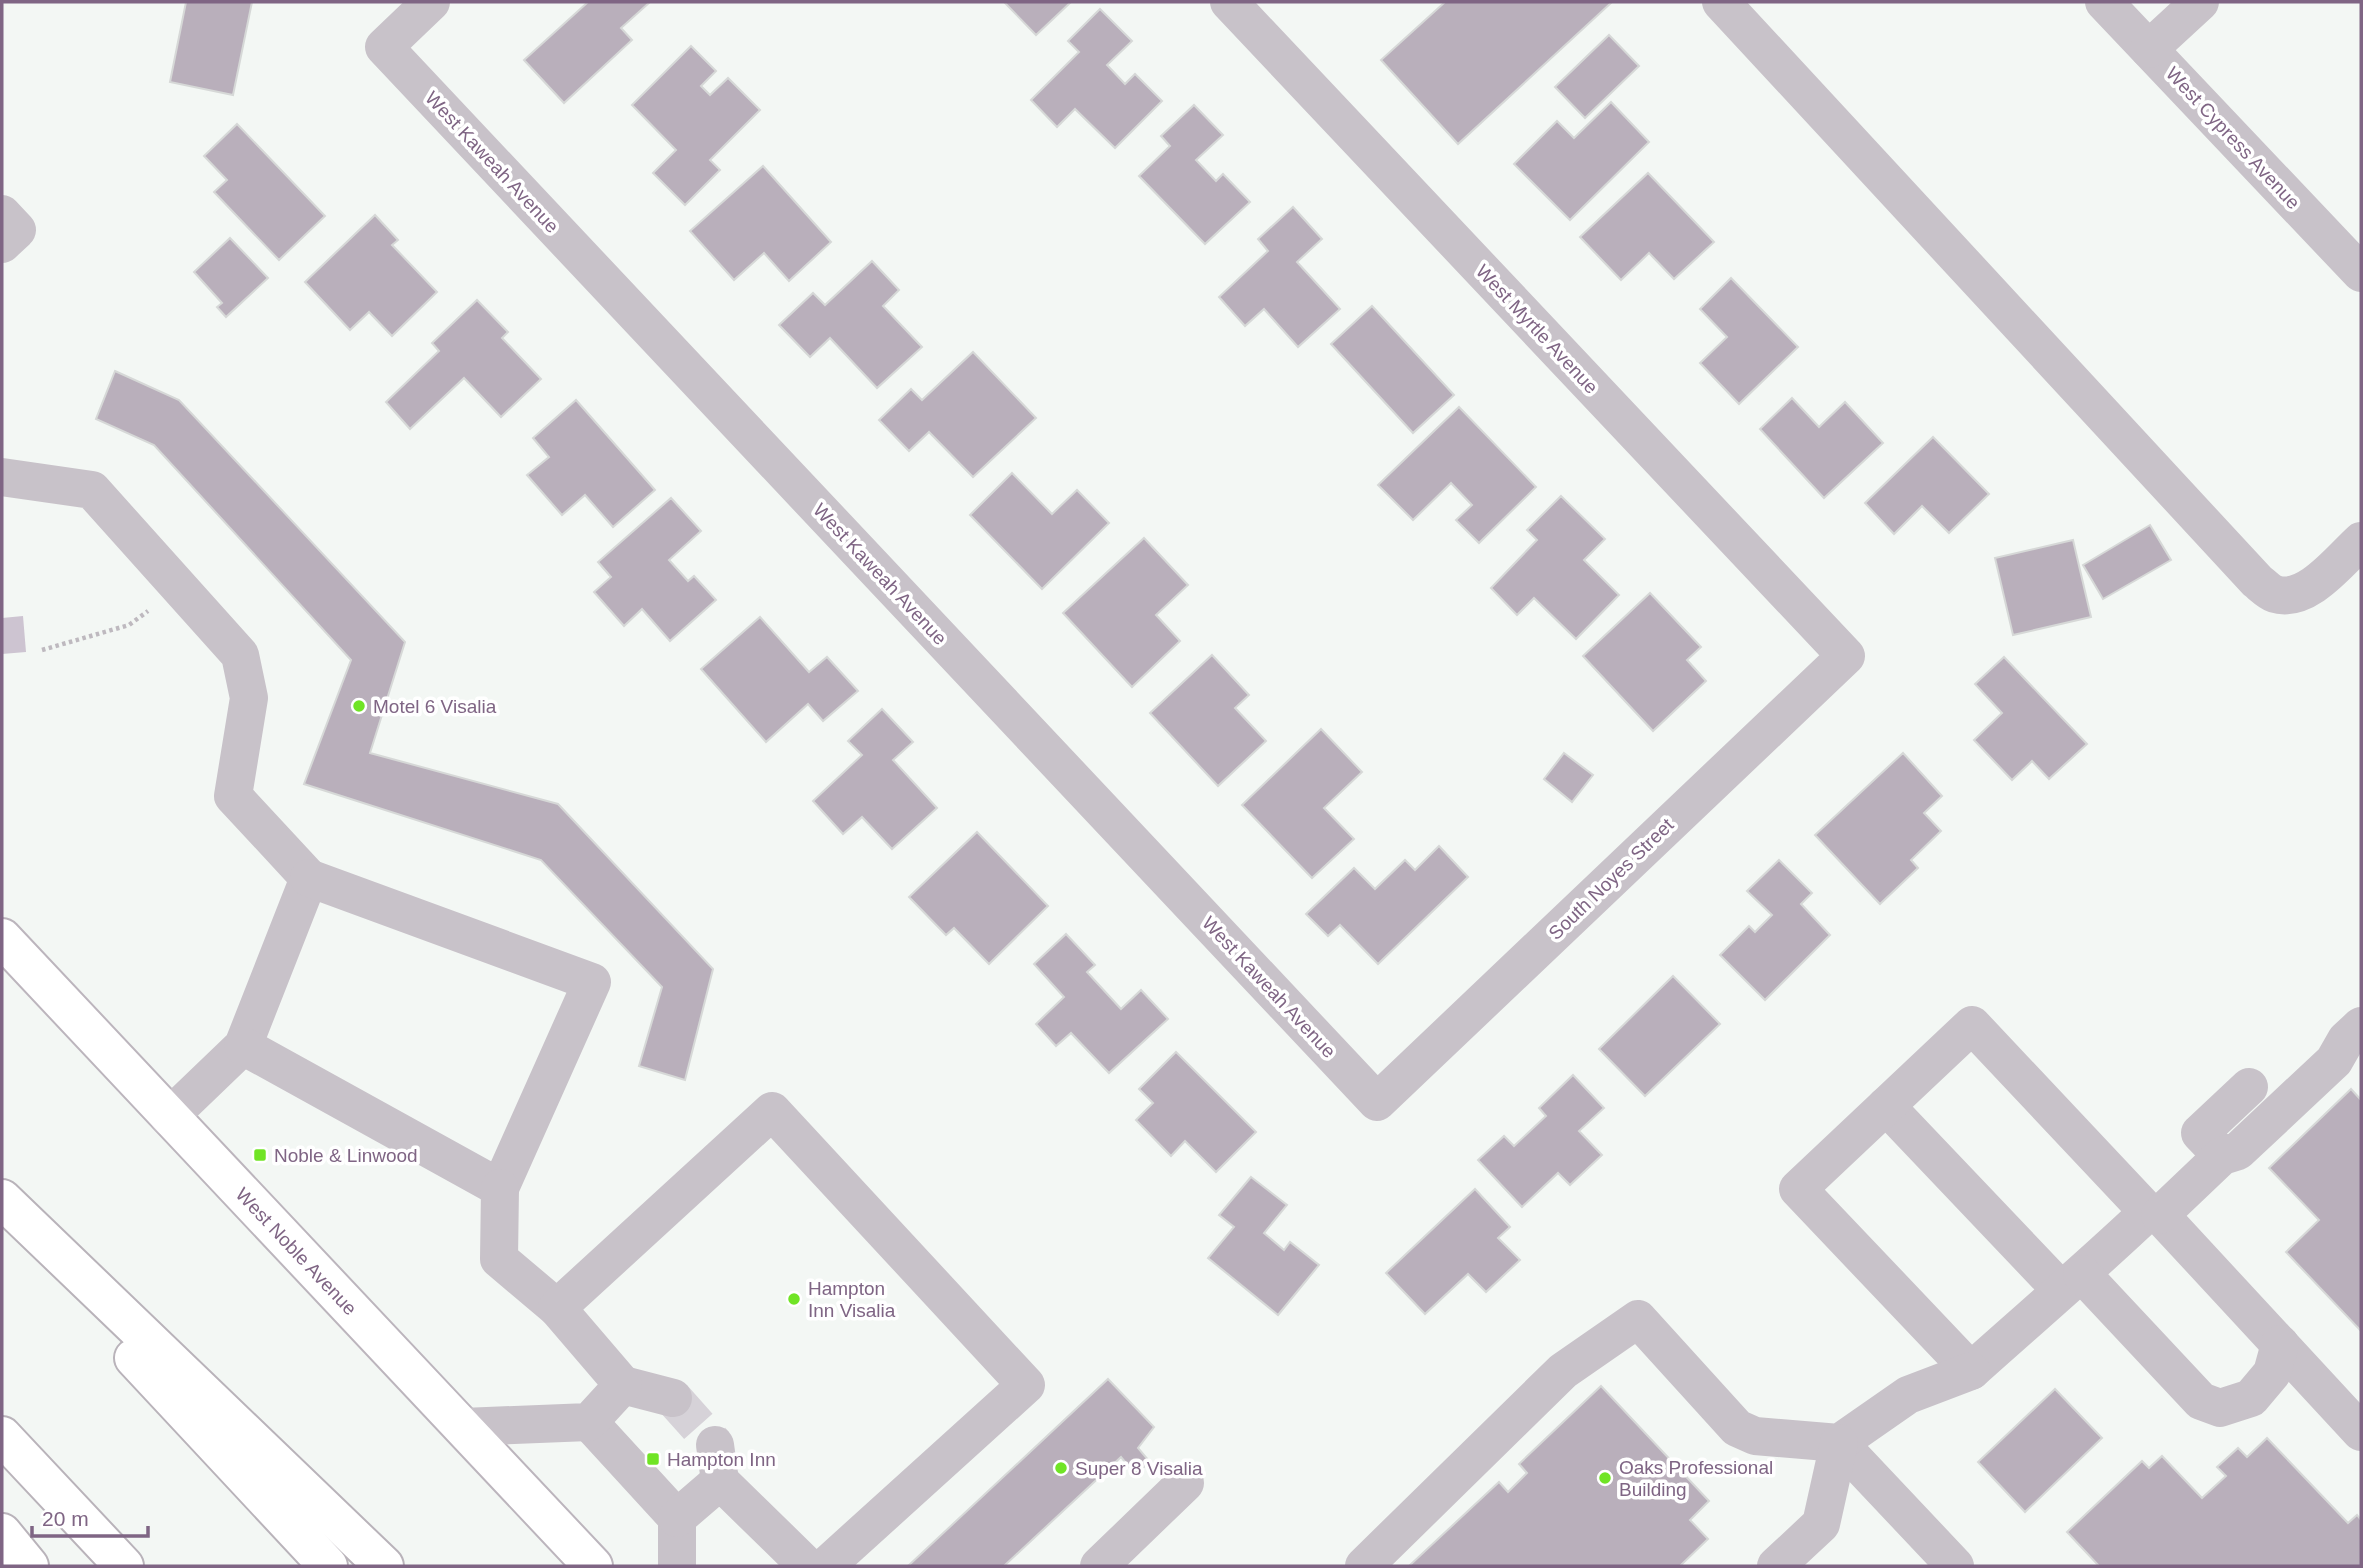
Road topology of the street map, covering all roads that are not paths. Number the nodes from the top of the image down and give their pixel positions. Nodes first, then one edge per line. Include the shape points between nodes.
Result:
1 (431, 2) edge
2 (1229, 2) edge
3 (1721, 2) edge
4 (2104, 2) edge
5 (2200, 2) edge
6 (2149, 49) junction
7 (2, 214) edge
8 (2, 244) edge
9 (2361, 274) edge
10 (2, 477) edge
11 (2361, 541) edge
12 (1846, 656) joint
13 (309, 878) junction
14 (2, 938) edge
15 (2361, 1026) edge
16 (243, 1046) junction
17 (2249, 1087) dead end
18 (1377, 1102) joint
19 (1886, 1106) junction
20 (169, 1117) junction
21 (2222, 1156) junction
22 (500, 1188) junction
23 (2, 1199) edge
24 (2154, 1214) junction
25 (2, 1216) edge
26 (2071, 1282) junction
27 (556, 1308) junction
28 (2280, 1344) junction
29 (1972, 1371) junction
30 (623, 1384) junction
31 (673, 1398) tunnel mouth
32 (589, 1422) junction
33 (463, 1427) junction
34 (2361, 1432) edge
35 (2, 1437) edge
36 (1839, 1443) junction
37 (1185, 1483) dead end
38 (677, 1518) junction
39 (2, 1532) edge
40 (29, 1566) edge
41 (124, 1566) edge
42 (328, 1566) edge
43 (384, 1566) edge
44 (593, 1566) edge
45 (677, 1566) edge
46 (807, 1566) edge
47 (826, 1566) edge
48 (1099, 1566) edge
49 (1364, 1566) edge
50 (1776, 1566) edge
51 (1955, 1566) edge

1 - 18 street, West Kaweah Avenue via 384,47
2 - 12 street, West Myrtle Avenue
3 - 11 street via 2257,581 2273,594 2293,596 2311,587
4 - 6 street, West Cypress Avenue
5 - 6 street
6 - 9 street, West Cypress Avenue
7 - 8 street via 17,230
10 - 13 street via 92,490 240,654 249,698 233,796
12 - 18 street, South Noyes Street
13 - 16 street
13 - 22 street via 592,982
14 - 20 main road, West Noble Avenue
15 - 21 street via 2334,1060 2238,1151
16 - 20 street
16 - 22 street
17 - 21 street via 2200,1133
19 - 24 street via 1972,1025
19 - 26 street
19 - 29 street via 1798,1189
20 - 33 main road, West Noble Avenue
21 - 24 street
22 - 27 street via 499,1259
23 - 43 main road
24 - 26 street
24 - 28 street
25 - 42 main road
26 - 28 street via 2201,1401 2220,1408 2251,1398 2272,1373
26 - 29 street
27 - 30 street
27 - 47 street via 772,1111 1026,1385
28 - 34 street
29 - 36 street via 1908,1395
30 - 31 street
30 - 32 street
32 - 33 street
32 - 38 street
33 - 44 main road, West Noble Avenue
35 - 41 main road
36 - 49 street via 1755,1436 1737,1428 1638,1319 1563,1371
36 - 50 street via 1821,1524
36 - 51 street
37 - 48 street
38 - 45 street
38 - 46 street via 718,1463
39 - 40 main road

